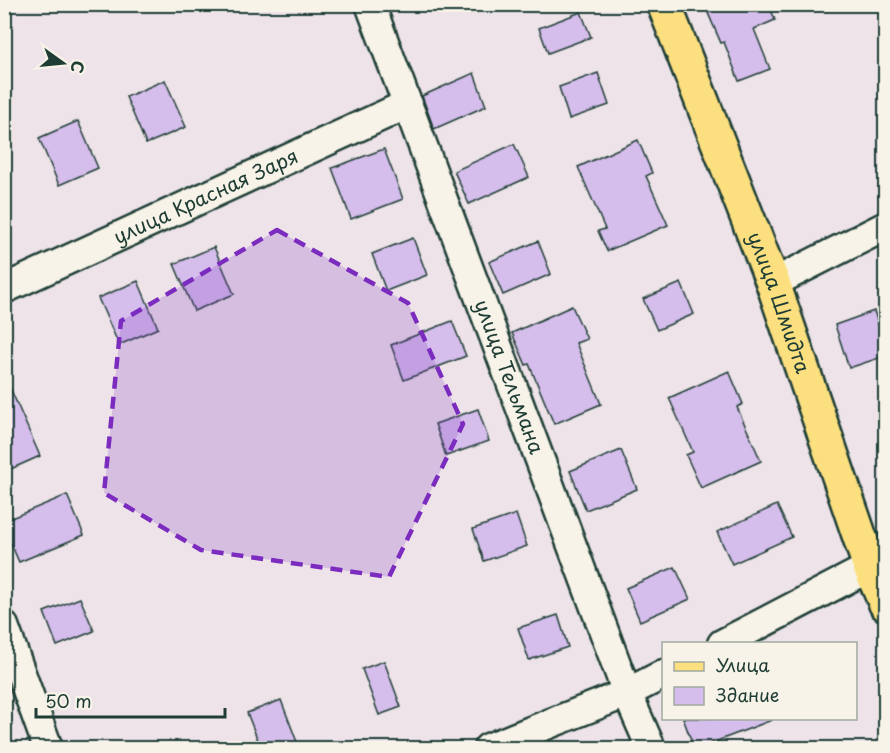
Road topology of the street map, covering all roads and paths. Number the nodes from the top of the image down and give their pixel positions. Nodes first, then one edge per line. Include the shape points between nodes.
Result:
1 (370, 4) edge
2 (664, 4) edge
3 (408, 104) junction
4 (885, 226) edge
5 (773, 283) junction
6 (4, 288) edge
7 (870, 567) junction
8 (885, 604) edge
9 (4, 626) edge
10 (726, 642) edge
11 (662, 675) edge
12 (627, 693) junction
13 (48, 748) edge
14 (488, 748) edge
15 (651, 748) edge

1 - 3 street, улица Тельмана
2 - 5 main road, улица Шмидта
3 - 6 street, улица Красная Заря
3 - 12 street, улица Тельмана
4 - 5 street
5 - 7 main road, улица Шмидта
7 - 8 main road, улица Шмидта
7 - 10 street
9 - 13 street
11 - 12 street
12 - 14 street
12 - 15 street, улица Тельмана

